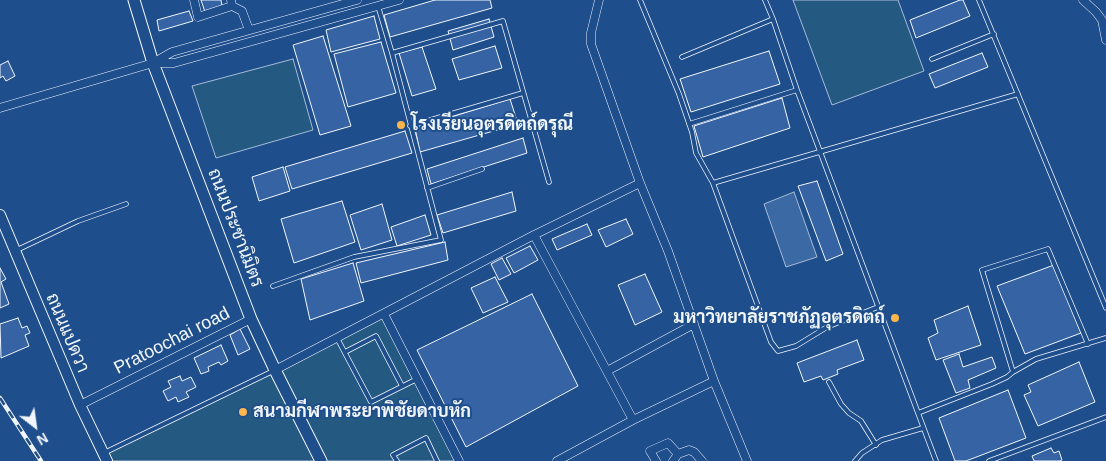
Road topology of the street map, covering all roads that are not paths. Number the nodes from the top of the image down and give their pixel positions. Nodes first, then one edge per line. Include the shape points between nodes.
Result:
1 (134, 0) edge
2 (194, 0) edge
3 (357, 0) edge
4 (399, 0) edge
5 (599, 0) edge
6 (640, 0) edge
7 (765, 0) edge
8 (979, 0) edge
9 (1083, 0) edge
10 (232, 3) edge
11 (378, 6) junction
12 (773, 19) junction
13 (249, 30) junction
14 (994, 34) junction
15 (1106, 40) edge
16 (392, 53) junction
17 (682, 57) dead end
18 (932, 58) dead end
19 (153, 62) junction
20 (797, 90) junction
21 (523, 93) junction
22 (1018, 94) junction
23 (0, 108) edge
24 (689, 124) junction
25 (410, 126) junction
26 (820, 152) junction
27 (482, 169) dead end
28 (548, 182) dead end
29 (640, 183) junction
30 (713, 183) junction
31 (427, 188) junction
32 (126, 204) dead end
33 (0, 215) edge
34 (534, 235) junction
35 (15, 251) junction
36 (273, 286) dead end
37 (1104, 298) edge
38 (878, 307) junction
39 (1106, 308) edge
40 (384, 314) junction
41 (251, 318) junction
42 (694, 324) junction
43 (337, 338) junction
44 (1106, 338) edge
45 (1088, 344) junction
46 (345, 352) junction
47 (275, 370) junction
48 (606, 371) junction
49 (1013, 372) junction
50 (417, 379) junction
51 (714, 381) junction
52 (829, 382) dead end
53 (402, 386) junction
54 (80, 404) junction
55 (918, 413) junction
56 (1106, 417) edge
57 (633, 420) junction
58 (923, 428) junction
59 (876, 445) junction
60 (106, 457) edge
61 (675, 458) edge
62 (321, 461) edge
63 (397, 461) edge
64 (437, 461) edge
65 (459, 461) edge
66 (556, 461) edge
67 (656, 461) edge
68 (702, 461) edge
69 (747, 461) edge
70 (855, 461) edge
71 (936, 461) edge
72 (989, 461) edge

1 - 19 main road, ถนนประชานิมิตร
2 - 10 street via 198,17
3 - 13 street
4 - 11 street
5 - 29 street via 590,44
6 - 24 lane
7 - 12 lane
8 - 14 lane
9 - 15 street via 1102,20
10 - 13 street via 242,11
11 - 16 lane
11 - 19 street via 174,63
12 - 17 lane
12 - 20 lane
13 - 19 street via 172,52
14 - 18 lane
14 - 22 lane
16 - 21 lane via 503,21
16 - 25 lane
19 - 23 street
19 - 41 main road, ถนนประชานิมิตร
20 - 24 lane
20 - 26 lane
21 - 25 lane
21 - 28 lane
22 - 26 lane
22 - 37 lane
24 - 30 lane via 696,153
25 - 31 lane
26 - 30 lane
26 - 38 lane
27 - 31 lane
29 - 34 street
29 - 42 street
30 - 38 lane via 778,351 796,346 827,327
31 - 36 lane via 440,240 354,257
32 - 35 lane via 78,221
33 - 35 street, ถนนแปดวา
34 - 40 street
34 - 48 street
35 - 54 street, ถนนแปดวา
37 - 39 lane
38 - 55 lane
40 - 43 street
40 - 50 street
41 - 47 main road, ถนนประชานิมิตร
41 - 54 street, Pratoochai road
42 - 48 street
42 - 51 street
43 - 46 lane
43 - 47 street
44 - 45 lane
45 - 49 lane via 1036,358
45 - 49 lane via 1048,249 982,270
46 - 53 lane via 371,402
46 - 53 lane via 376,336
47 - 60 lane
47 - 62 main road, ถนนประชานิมิตร
48 - 57 street
49 - 55 lane via 992,384
50 - 53 lane
50 - 65 street
51 - 57 street
51 - 69 street
52 - 59 lane via 841,404 861,421
54 - 60 street, ถนนแปดวา
55 - 58 lane
56 - 72 lane
57 - 66 street
58 - 59 lane via 882,440
58 - 71 lane
59 - 70 lane
61 - 67 street via 668,443 650,451
61 - 68 street via 689,450
63 - 64 lane via 393,455 426,438

